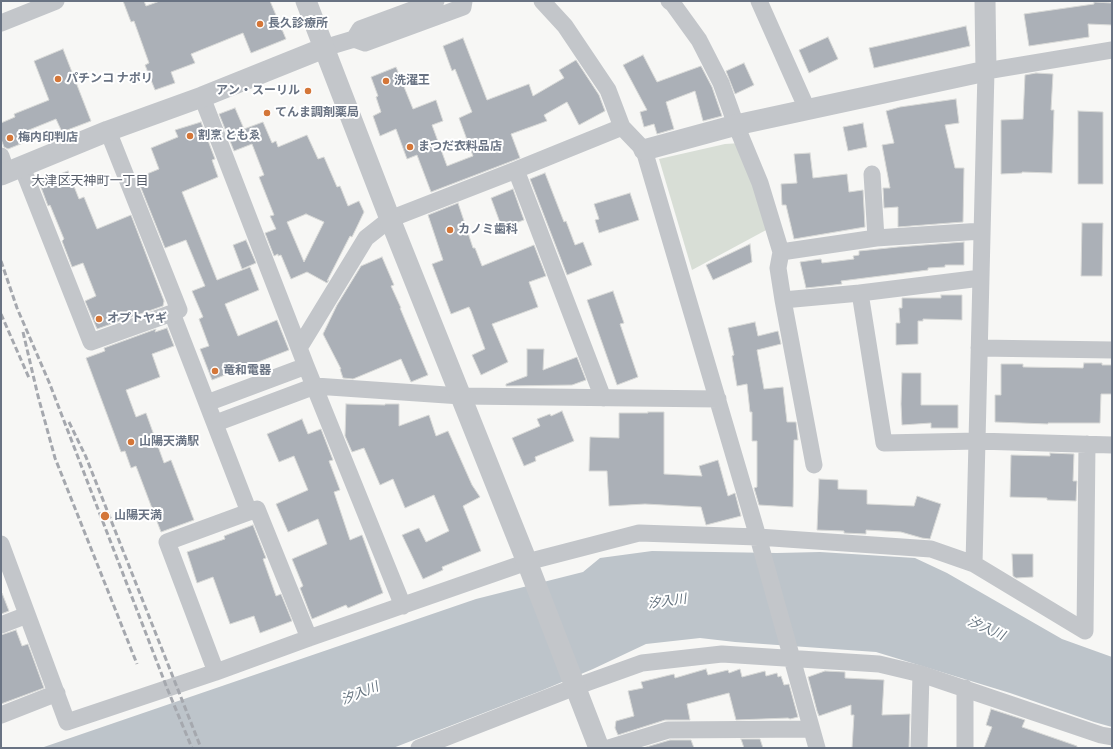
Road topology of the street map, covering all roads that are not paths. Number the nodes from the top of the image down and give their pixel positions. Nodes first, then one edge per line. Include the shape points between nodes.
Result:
1 (54, 1) edge
2 (306, 1) edge
3 (436, 1) edge
4 (464, 1) edge
5 (542, 1) edge
6 (669, 1) edge
7 (759, 1) edge
8 (985, 1) edge
9 (1, 22) edge
10 (354, 39) junction
11 (324, 48) junction
12 (1112, 50) edge
13 (986, 71) junction
14 (202, 97) junction
15 (807, 109) junction
16 (736, 125) junction
17 (622, 127) junction
18 (108, 131) junction
19 (644, 150) junction
20 (8, 168) edge
21 (516, 170) junction
22 (872, 174) dead end
23 (390, 219) junction
24 (982, 230) junction
25 (876, 238) junction
26 (781, 252) junction
27 (981, 278) junction
28 (860, 293) junction
29 (783, 300) junction
30 (172, 313) junction
31 (299, 348) junction
32 (980, 348) junction
33 (1112, 350) edge
34 (306, 366) junction
35 (315, 386) junction
36 (461, 396) junction
37 (603, 398) junction
38 (718, 399) junction
39 (207, 403) junction
40 (216, 423) junction
41 (977, 441) junction
42 (1087, 444) junction
43 (1112, 445) edge
44 (814, 464) dead end
45 (249, 512) junction
46 (758, 537) junction
47 (1, 544) edge
48 (527, 562) junction
49 (974, 564) junction
50 (403, 606) junction
51 (27, 615) junction
52 (1, 625) edge
53 (309, 638) junction
54 (791, 659) junction
55 (216, 672) junction
56 (921, 674) junction
57 (575, 687) junction
58 (965, 688) junction
59 (57, 693) junction
60 (1, 715) edge
61 (812, 729) junction
62 (1105, 740) edge
63 (419, 748) edge
64 (599, 748) edge
65 (609, 748) edge
66 (817, 748) edge
67 (919, 748) edge
68 (965, 748) edge

1 - 9 street
2 - 11 street
3 - 10 street via 360,29
4 - 10 street via 462,7 364,43
5 - 17 street via 565,26 608,90
6 - 16 street via 674,4 699,40 721,83
7 - 15 street
8 - 13 street
10 - 11 street
11 - 14 street
11 - 23 street
12 - 13 street
13 - 15 street
13 - 24 street
14 - 18 street
14 - 31 street
15 - 16 street
16 - 19 street
16 - 26 street via 760,183
17 - 19 street
17 - 21 street
18 - 20 street
18 - 30 street via 179,310
19 - 38 street
20 - 30 street via 91,342
21 - 23 street
21 - 37 street
22 - 25 street
23 - 31 street via 366,238
23 - 36 street
24 - 25 street
24 - 27 street
25 - 26 street
26 - 29 street via 778,268
27 - 28 street
27 - 32 street
28 - 29 street
28 - 41 street via 884,443
29 - 44 street
30 - 39 street
31 - 34 street
32 - 33 street
32 - 41 street
34 - 35 street
34 - 39 street
35 - 36 street
35 - 40 street
35 - 50 street
36 - 37 street
36 - 48 street
37 - 38 street
38 - 46 street
39 - 40 street
40 - 45 street
41 - 42 street
41 - 49 street
42 - 43 street
42 - 49 street via 1085,631
45 - 53 street via 257,509
45 - 55 street via 166,542
46 - 48 street via 639,534
46 - 49 street via 931,549
46 - 54 street
47 - 51 street
48 - 50 street
48 - 57 street
50 - 53 street
51 - 52 street
51 - 59 street
53 - 55 street
54 - 56 street via 879,664
54 - 57 street via 722,654 642,663
54 - 61 street
55 - 59 street via 67,722
56 - 58 street
56 - 67 street
57 - 63 street
57 - 64 street
58 - 62 street
58 - 68 street
59 - 60 street
61 - 65 street via 668,730
61 - 66 street

